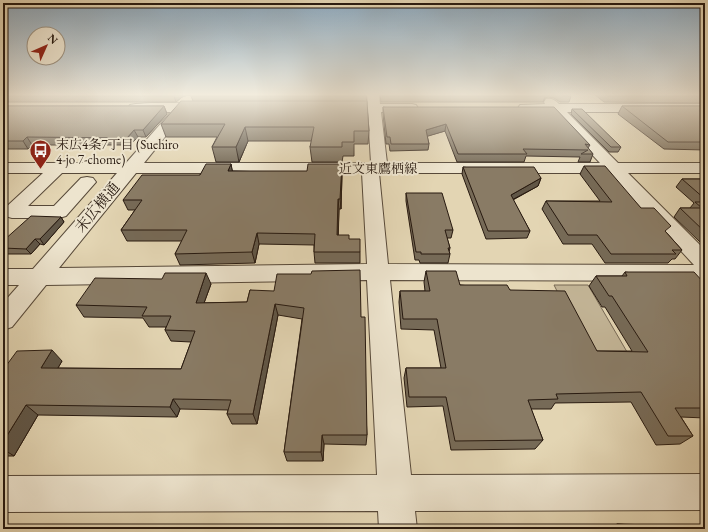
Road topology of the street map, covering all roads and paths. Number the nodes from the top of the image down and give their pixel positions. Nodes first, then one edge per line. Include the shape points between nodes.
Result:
1 (172, 119) edge
2 (373, 119) edge
3 (566, 119) edge
4 (3, 168) edge
5 (58, 168) junction
6 (130, 168) junction
7 (374, 168) junction
8 (612, 168) junction
9 (705, 168) edge
10 (87, 182) dead end
11 (705, 263) edge
12 (379, 272) junction
13 (705, 273) edge
14 (3, 277) edge
15 (37, 278) junction
16 (3, 320) edge
17 (705, 492) edge
18 (3, 494) edge
19 (395, 494) junction
20 (398, 529) edge

1 - 6 street, 末広横通
2 - 7 street
3 - 8 street
4 - 5 street, 近文東鷹栖線
5 - 6 street, 近文東鷹栖線
5 - 10 street via 12,212 59,212
6 - 7 street, 近文東鷹栖線
6 - 15 street, 末広横通
7 - 8 street, 近文東鷹栖線
7 - 12 street
8 - 9 street, 近文東鷹栖線
8 - 11 street
12 - 13 street
12 - 15 street
12 - 19 street
14 - 15 street
15 - 16 street, 末広横通
17 - 19 street
18 - 19 street
19 - 20 street

